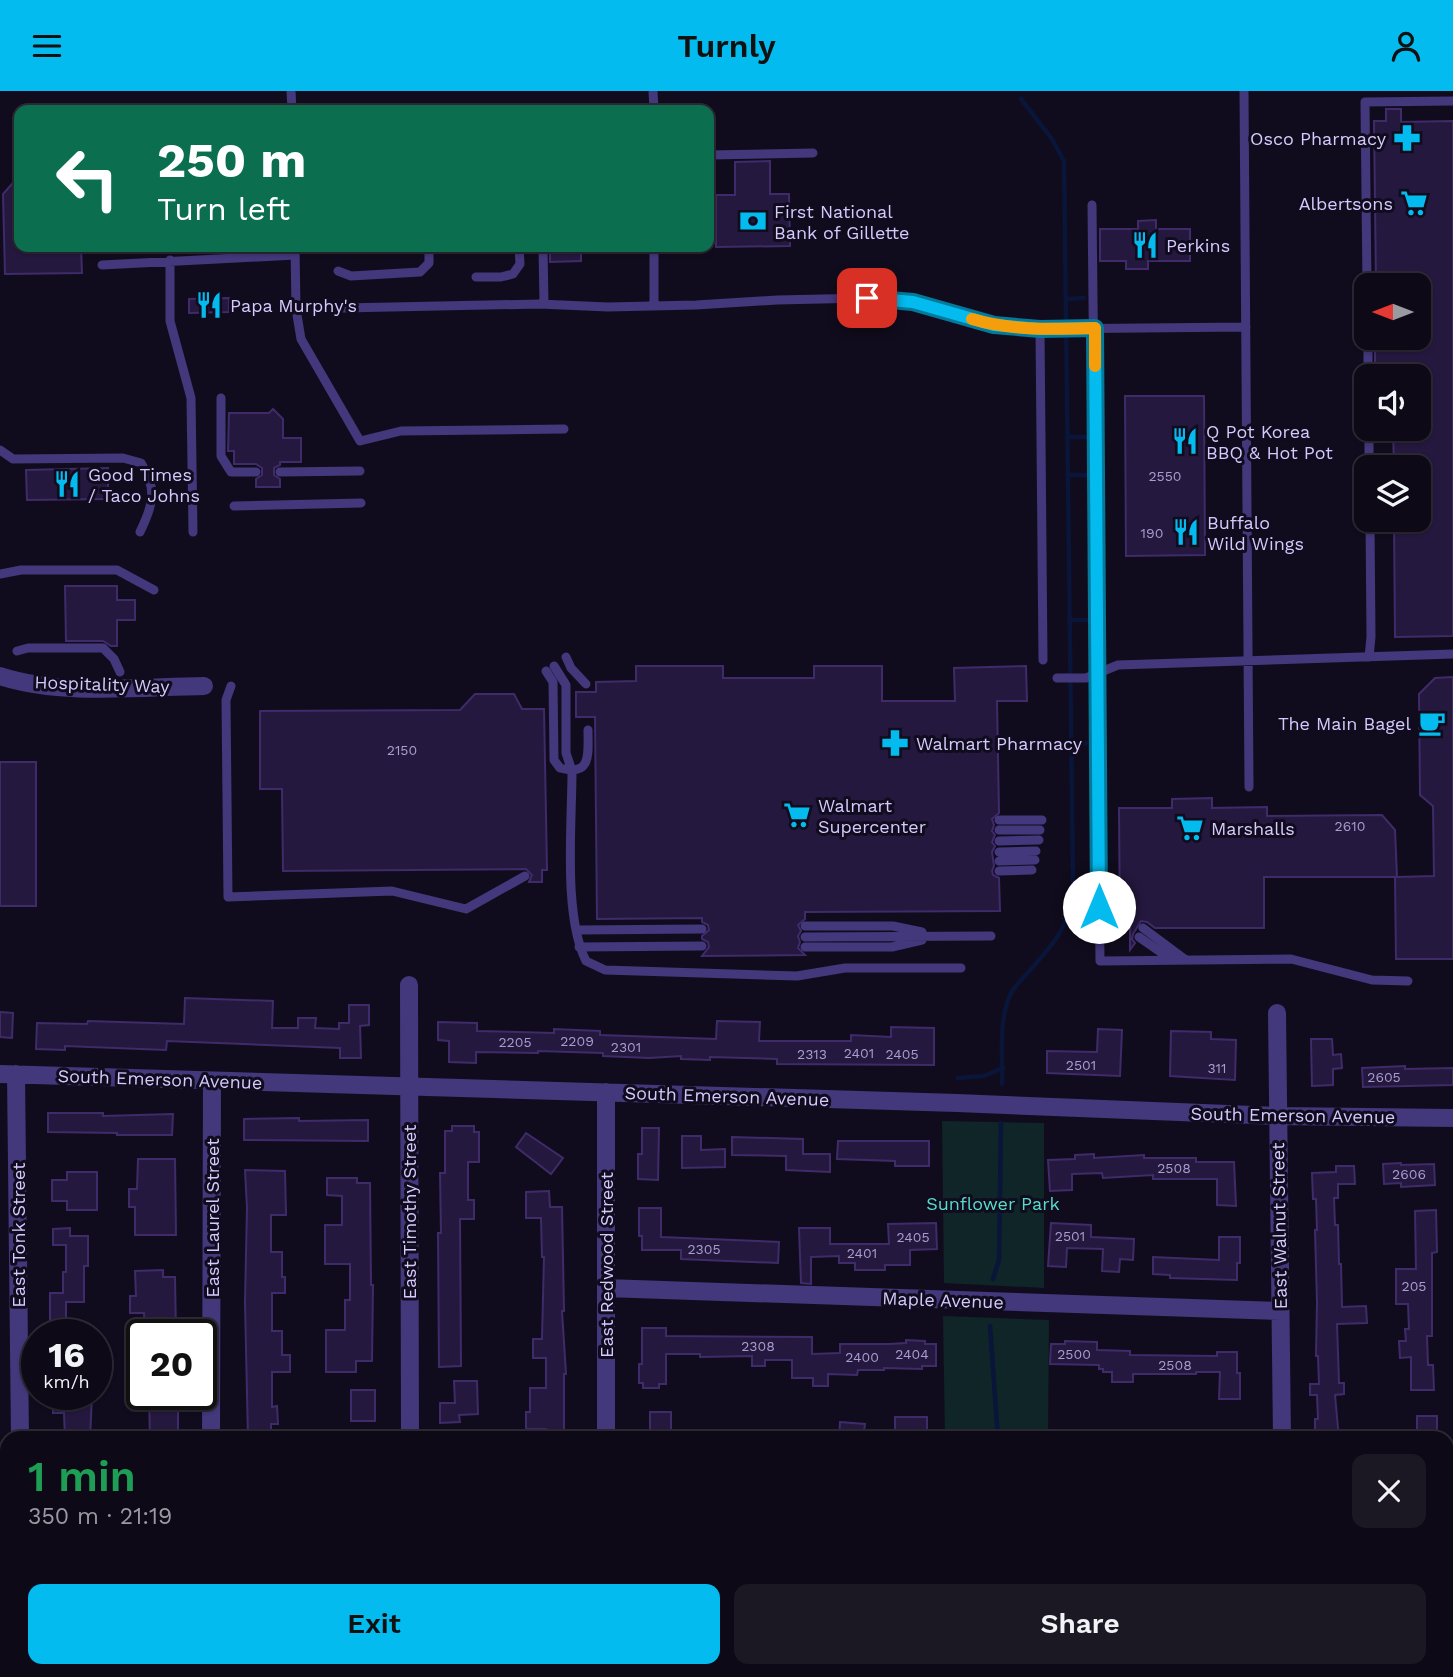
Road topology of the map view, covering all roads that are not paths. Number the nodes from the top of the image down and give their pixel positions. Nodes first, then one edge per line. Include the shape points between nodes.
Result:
1 (1244, 91) edge
2 (1453, 101) edge
3 (813, 153) dead end
4 (714, 155) edge
5 (1092, 205) dead end
6 (281, 252) edge
7 (295, 252) edge
8 (429, 252) edge
9 (519, 252) edge
10 (543, 252) edge
11 (654, 252) edge
12 (170, 260) junction
13 (102, 265) dead end
14 (338, 271) dead end
15 (1367, 273) edge
16 (476, 277) dead end
17 (544, 304) junction
18 (654, 306) junction
19 (296, 309) junction
20 (1246, 327) junction
21 (1095, 328) junction
22 (1045, 329) junction
23 (222, 398) dead end
24 (564, 429) dead end
25 (0, 450) edge
26 (360, 471) dead end
27 (256, 472) dead end
28 (280, 472) dead end
29 (361, 503) dead end
30 (234, 506) dead end
31 (141, 532) dead end
32 (193, 532) dead end
33 (1370, 532) edge
34 (0, 574) edge
35 (154, 590) dead end
36 (17, 651) dead end
37 (1453, 653) edge
38 (566, 657) dead end
39 (1369, 657) junction
40 (1043, 660) dead end
41 (1248, 661) junction
42 (550, 668) dead end
43 (120, 671) dead end
44 (1096, 674) junction
45 (0, 677) edge
46 (1057, 678) dead end
47 (586, 684) dead end
48 (204, 686) dead end
49 (231, 686) dead end
50 (588, 730) dead end
51 (572, 771) junction
52 (1249, 787) dead end
53 (999, 830) joint
54 (999, 861) joint
55 (525, 876) dead end
56 (805, 926) dead end
57 (702, 929) dead end
58 (576, 930) junction
59 (941, 936) junction
60 (991, 936) dead end
61 (805, 942) dead end
62 (702, 946) dead end
63 (579, 947) junction
64 (1172, 960) junction
65 (1186, 960) junction
66 (961, 968) dead end
67 (1408, 981) dead end
68 (409, 985) dead end
69 (1277, 1013) dead end
70 (8, 1074) edge
71 (212, 1081) junction
72 (409, 1086) junction
73 (606, 1092) junction
74 (1278, 1116) junction
75 (1453, 1118) edge
76 (606, 1288) junction
77 (1280, 1311) junction
78 (20, 1431) edge
79 (211, 1431) edge
80 (410, 1431) edge
81 (607, 1431) edge
82 (1282, 1431) edge

1 - 20 lane
2 - 15 lane via 1365,102
3 - 4 lane
5 - 21 lane
6 - 12 lane
7 - 19 lane
8 - 14 lane via 429,263 420,272 351,276
9 - 16 lane via 520,264 513,274
10 - 17 lane
11 - 18 lane
12 - 13 lane
12 - 32 lane via 170,321 191,398
17 - 18 lane
17 - 19 lane
18 - 22 lane via 867,298 913,302 994,325
19 - 24 lane via 301,339 360,440 401,431
20 - 21 lane
20 - 41 lane
21 - 22 lane
21 - 44 lane
22 - 40 lane
23 - 27 lane via 222,456 231,472
25 - 31 lane via 13,459 123,458 141,464 151,479 152,508
26 - 28 lane
29 - 30 lane
33 - 39 lane
34 - 35 lane via 117,570
36 - 43 lane via 103,648
37 - 39 lane
38 - 47 lane
39 - 41 lane
41 - 44 lane via 1118,665
41 - 52 lane
42 - 51 lane via 554,760 560,768
44 - 46 lane
44 - 64 lane via 1100,961
45 - 48 street, Hospitality Way via 76,687
49 - 55 lane via 226,700 228,897 392,891 466,909
50 - 51 lane via 588,759
51 - 58 lane
53 - 53 lane via 1040,830
54 - 54 lane via 1034,860
56 - 59 lane via 893,926
57 - 58 lane
58 - 63 lane
59 - 60 lane
59 - 61 lane
62 - 63 lane
63 - 66 lane via 586,961 605,970 797,976 845,968
64 - 65 lane
64 - 65 lane via 1141,932
65 - 67 lane via 1291,959 1372,980
68 - 72 street, East Timothy Street
69 - 74 street, East Walnut Street
70 - 71 street, South Emerson Avenue
70 - 78 street, East Tonk Street
71 - 72 street, South Emerson Avenue
71 - 79 street, East Laurel Street
72 - 73 street, South Emerson Avenue
72 - 80 street, East Timothy Street
73 - 74 street, South Emerson Avenue
73 - 76 street, East Redwood Street
74 - 75 street, South Emerson Avenue
74 - 77 street, East Walnut Street
76 - 77 street, Maple Avenue
76 - 81 street, East Redwood Street
77 - 82 street, East Walnut Street

